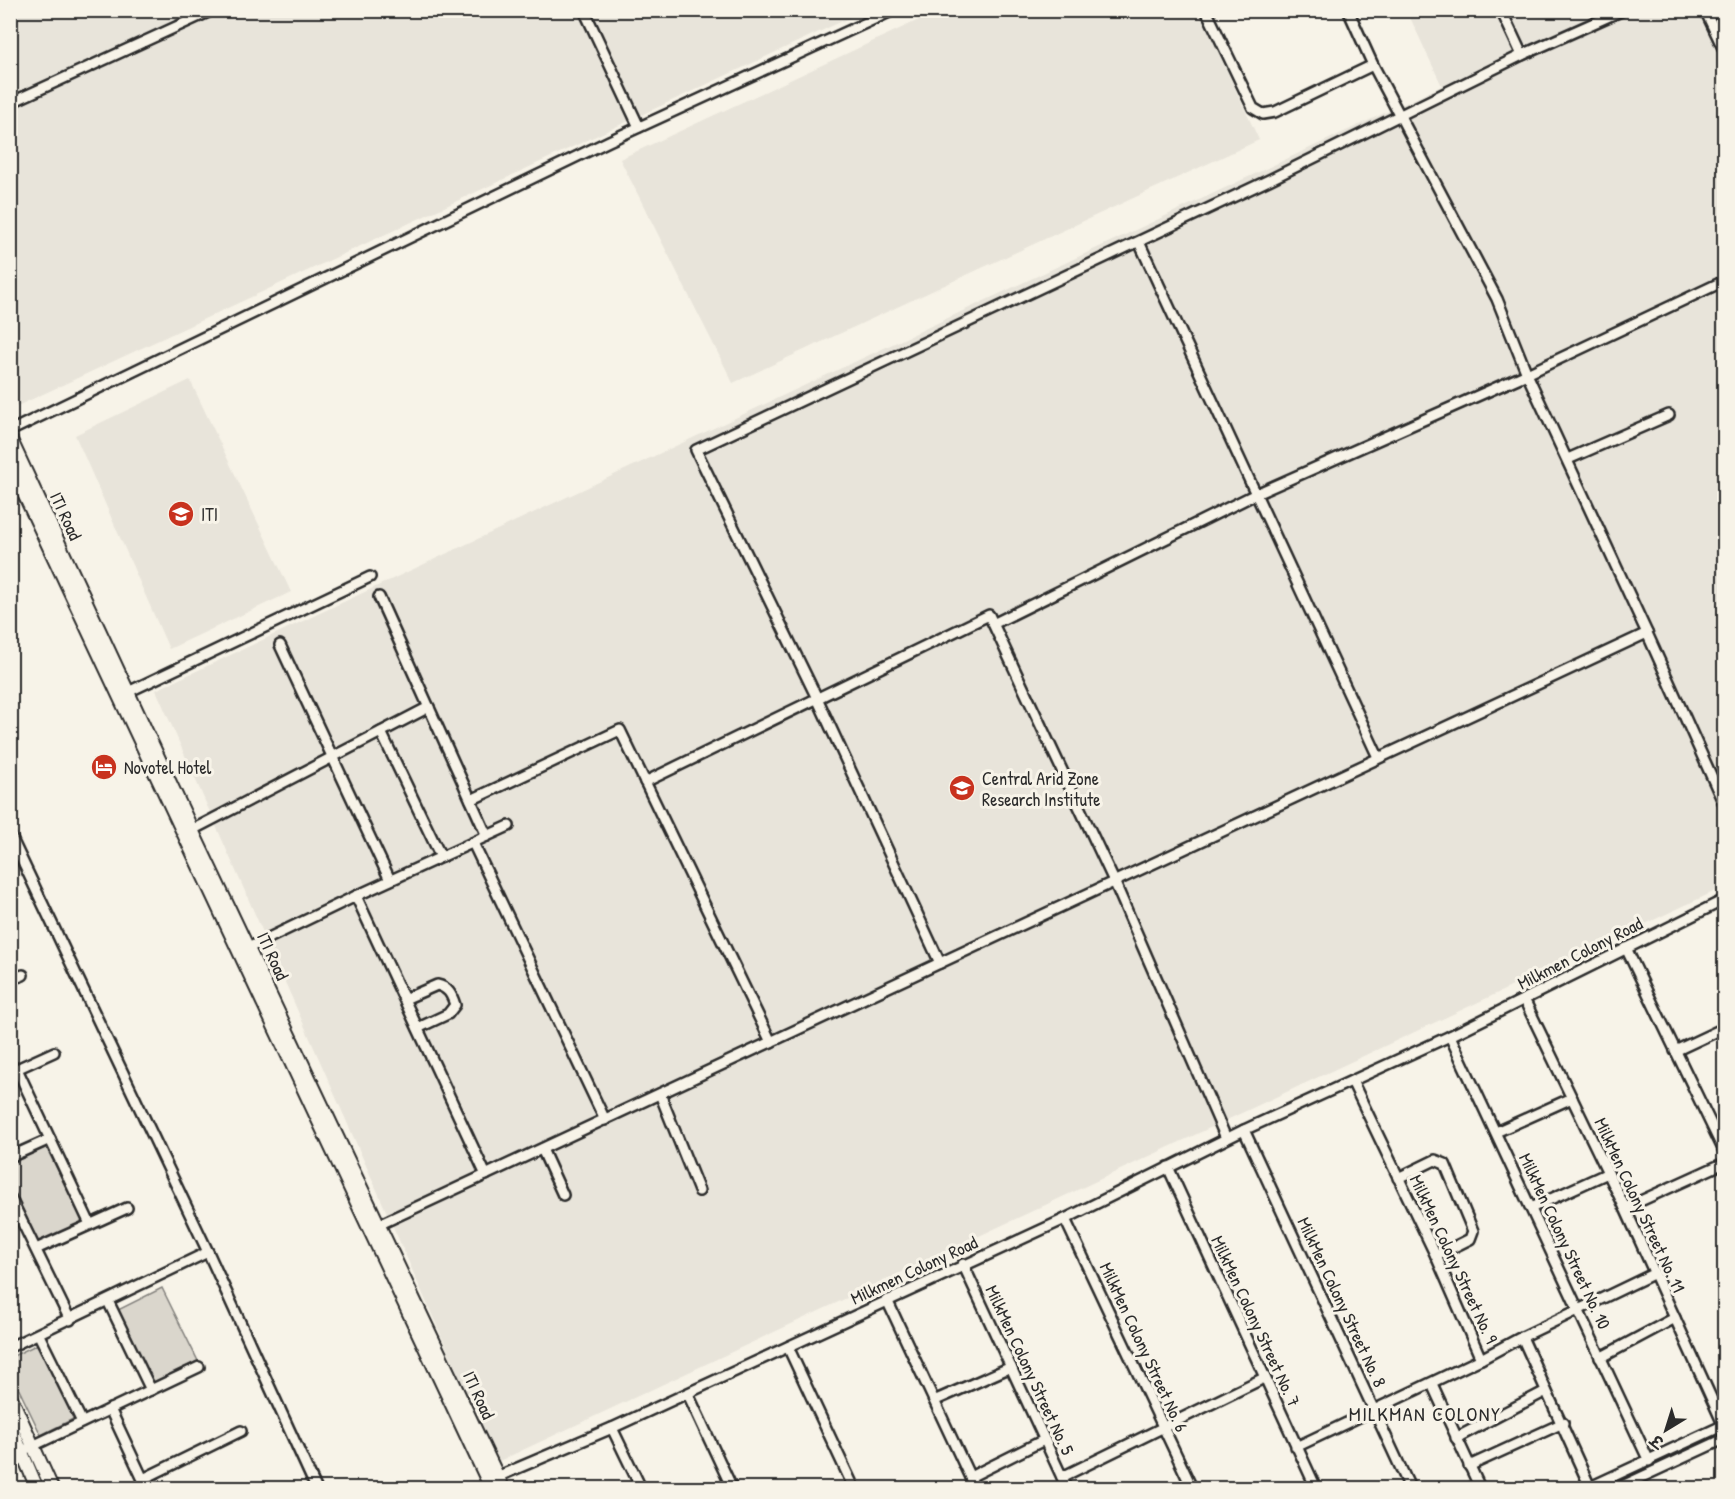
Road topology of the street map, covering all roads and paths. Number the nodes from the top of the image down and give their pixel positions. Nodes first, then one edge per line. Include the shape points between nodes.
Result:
1 (213, 10) edge
2 (584, 10) edge
3 (894, 10) edge
4 (1206, 10) edge
5 (1348, 10) edge
6 (1501, 10) edge
7 (1623, 10) edge
8 (1705, 10) edge
9 (1725, 50) edge
10 (1522, 56) junction
11 (1373, 65) junction
12 (10, 103) edge
13 (1400, 114) junction
14 (639, 127) junction
15 (1139, 242) junction
16 (1725, 281) edge
17 (1527, 374) junction
18 (1669, 415) dead end
19 (10, 431) edge
20 (10, 438) edge
21 (1568, 459) junction
22 (10, 464) edge
23 (1256, 494) junction
24 (370, 577) dead end
25 (379, 597) dead end
26 (995, 623) junction
27 (1647, 633) junction
28 (280, 645) dead end
29 (128, 692) junction
30 (817, 698) junction
31 (429, 707) junction
32 (381, 732) junction
33 (333, 758) junction
34 (1378, 758) junction
35 (645, 782) junction
36 (471, 800) junction
37 (1725, 804) edge
38 (508, 826) dead end
39 (192, 830) junction
40 (10, 835) edge
41 (487, 836) junction
42 (473, 843) junction
43 (441, 857) junction
44 (390, 880) junction
45 (1114, 881) junction
46 (356, 896) junction
47 (1725, 900) edge
48 (1626, 948) junction
49 (244, 950) junction
50 (940, 963) junction
51 (23, 975) dead end
52 (10, 980) edge
53 (405, 999) junction
54 (1524, 999) junction
55 (418, 1028) junction
56 (1725, 1028) edge
57 (1450, 1036) junction
58 (771, 1042) junction
59 (1675, 1051) junction
60 (54, 1052) dead end
61 (14, 1070) edge
62 (1352, 1081) junction
63 (660, 1094) junction
64 (1572, 1098) junction
65 (604, 1120) junction
66 (1244, 1130) junction
67 (1496, 1131) junction
68 (1226, 1138) junction
69 (50, 1139) junction
70 (542, 1149) junction
71 (1725, 1151) edge
72 (10, 1157) edge
73 (1725, 1163) edge
74 (1168, 1167) junction
75 (1608, 1173) junction
76 (486, 1175) junction
77 (1398, 1178) junction
78 (699, 1191) dead end
79 (564, 1195) dead end
80 (10, 1197) edge
81 (127, 1208) dead end
82 (1531, 1208) junction
83 (1625, 1208) junction
84 (1065, 1219) junction
85 (90, 1224) junction
86 (374, 1227) junction
87 (36, 1249) junction
88 (208, 1252) junction
89 (1436, 1256) junction
90 (963, 1264) junction
91 (1653, 1274) junction
92 (888, 1300) junction
93 (108, 1301) junction
94 (1577, 1309) junction
95 (1674, 1318) junction
96 (70, 1320) junction
97 (39, 1335) junction
98 (1522, 1337) junction
99 (10, 1347) edge
100 (788, 1347) junction
101 (1600, 1358) junction
102 (1481, 1359) junction
103 (199, 1367) dead end
104 (1011, 1367) junction
105 (1264, 1378) junction
106 (1432, 1384) junction
107 (151, 1390) junction
108 (1546, 1391) junction
109 (688, 1394) junction
110 (12, 1400) edge
111 (936, 1400) junction
112 (110, 1409) junction
113 (1374, 1411) junction
114 (82, 1422) junction
115 (1563, 1423) junction
116 (10, 1425) edge
117 (1724, 1425) edge
118 (612, 1428) junction
119 (1164, 1428) junction
120 (240, 1431) dead end
121 (1456, 1438) junction
122 (1725, 1439) edge
123 (1044, 1440) junction
124 (1296, 1447) junction
125 (27, 1449) junction
126 (1649, 1461) junction
127 (1469, 1466) junction
128 (1062, 1476) junction
129 (970, 1477) junction
130 (143, 1479) junction
131 (492, 1482) edge
132 (37, 1488) edge
133 (52, 1488) edge
134 (147, 1488) edge
135 (316, 1488) edge
136 (503, 1488) edge
137 (641, 1488) edge
138 (732, 1488) edge
139 (854, 1488) edge
140 (975, 1488) edge
141 (1067, 1488) edge
142 (1192, 1488) edge
143 (1316, 1488) edge
144 (1410, 1488) edge
145 (1480, 1488) edge
146 (1589, 1488) edge
147 (1618, 1488) edge

1 - 12 street
2 - 14 street
3 - 14 street
4 - 11 street via 1253,108 1263,114 1275,112
5 - 11 street
6 - 10 street
7 - 10 street
8 - 9 street
10 - 13 street
11 - 13 street
13 - 15 street
13 - 17 street via 1497,299
14 - 19 street
15 - 23 street
15 - 30 street via 696,450
16 - 17 street
17 - 21 street
17 - 23 street
18 - 21 street
20 - 29 street, ITI Road
21 - 27 street
22 - 49 street, ITI Road
23 - 26 street
23 - 34 street
24 - 29 street
25 - 31 street
26 - 30 street via 989,615
26 - 45 street
27 - 34 street
27 - 37 street
28 - 33 street
29 - 39 street, ITI Road
30 - 35 street
30 - 50 street
31 - 32 street
31 - 36 street
32 - 33 street
32 - 43 street
33 - 39 street
33 - 44 street
34 - 45 street
35 - 36 street via 620,730
35 - 58 street
36 - 41 street
38 - 41 street
39 - 49 street, ITI Road
40 - 88 street
41 - 42 street
42 - 43 street
42 - 65 street
43 - 44 street
44 - 46 street
45 - 50 street
45 - 68 street
46 - 49 street
46 - 53 street
47 - 48 street, Milkmen Colony Road
48 - 54 street, Milkmen Colony Road
48 - 59 street
49 - 86 street, ITI Road
50 - 58 street
51 - 52 street
53 - 55 street
53 - 55 street via 437,985 444,986 453,1000 448,1014
54 - 57 street, Milkmen Colony Road
54 - 64 street, MilkMen Colony Street No. 11
55 - 76 street
56 - 59 street
57 - 62 street, Milkmen Colony Road
57 - 67 street, MilkMen Colony Street No. 10
58 - 63 street
59 - 71 street
60 - 61 street
61 - 69 street
62 - 66 street, Milkmen Colony Road
62 - 77 street, MilkMen Colony Street No. 9
63 - 65 street
63 - 78 street
64 - 67 street
64 - 75 street, MilkMen Colony Street No. 11
65 - 70 street
66 - 68 street, Milkmen Colony Road
66 - 113 street, MilkMen Colony Street No. 8
67 - 82 street, MilkMen Colony Street No. 10
68 - 74 street, Milkmen Colony Road
69 - 72 street
69 - 85 street
70 - 76 street
70 - 79 street
73 - 83 street
74 - 84 street, Milkmen Colony Road
74 - 105 street, MilkMen Colony Street No. 7
75 - 82 street
75 - 83 street, MilkMen Colony Street No. 11
76 - 86 street
77 - 89 street, MilkMen Colony Street No. 9
77 - 89 street via 1435,1160 1445,1164 1473,1231 1470,1239
80 - 87 street
81 - 85 street
82 - 94 street, MilkMen Colony Street No. 10
83 - 91 street, MilkMen Colony Street No. 11
84 - 90 street, Milkmen Colony Road
84 - 119 street, MilkMen Colony Street No. 6
85 - 87 street
86 - 131 street, ITI Road
87 - 96 street
88 - 93 street
88 - 135 street
89 - 102 street, MilkMen Colony Street No. 9
90 - 92 street, Milkmen Colony Road
90 - 104 street, MilkMen Colony Street No. 5
91 - 94 street
91 - 95 street, MilkMen Colony Street No. 11
92 - 100 street, Milkmen Colony Road
92 - 111 street
93 - 96 street
93 - 107 street
94 - 98 street
94 - 101 street, MilkMen Colony Street No. 10
95 - 101 street
95 - 117 street, MilkMen Colony Street No. 11
96 - 97 street
97 - 99 street
97 - 114 street
98 - 102 street, MilkMen Colony Street No. 9
98 - 108 street, MilkMen Colony Street No. 9
100 - 109 street, Milkmen Colony Road
100 - 139 street
101 - 126 street, MilkMen Colony Street No. 10
102 - 106 street
103 - 107 street
104 - 111 street
104 - 123 street, MilkMen Colony Street No. 5
105 - 119 street
105 - 124 street, MilkMen Colony Street No. 7
106 - 113 street
106 - 121 street
107 - 112 street
108 - 115 street, MilkMen Colony Street No. 9
108 - 121 street
109 - 118 street, Milkmen Colony Road
109 - 138 street
110 - 125 street
111 - 129 street
112 - 114 street
112 - 130 street
113 - 124 street
113 - 144 street, MilkMen Colony Street No. 8
114 - 125 street
115 - 127 street
115 - 146 street, MilkMen Colony Street No. 9
116 - 125 street
117 - 126 street
118 - 131 street, Milkmen Colony Road
118 - 137 street
119 - 128 street
119 - 142 street, MilkMen Colony Street No. 6
120 - 130 street
121 - 127 street
122 - 147 street
123 - 128 street, MilkMen Colony Street No. 5
123 - 129 street
124 - 143 street, MilkMen Colony Street No. 7
125 - 132 street
125 - 133 street
126 - 146 street
127 - 145 street
128 - 141 street, MilkMen Colony Street No. 5
129 - 140 street
130 - 134 street
131 - 136 street, ITI Road

